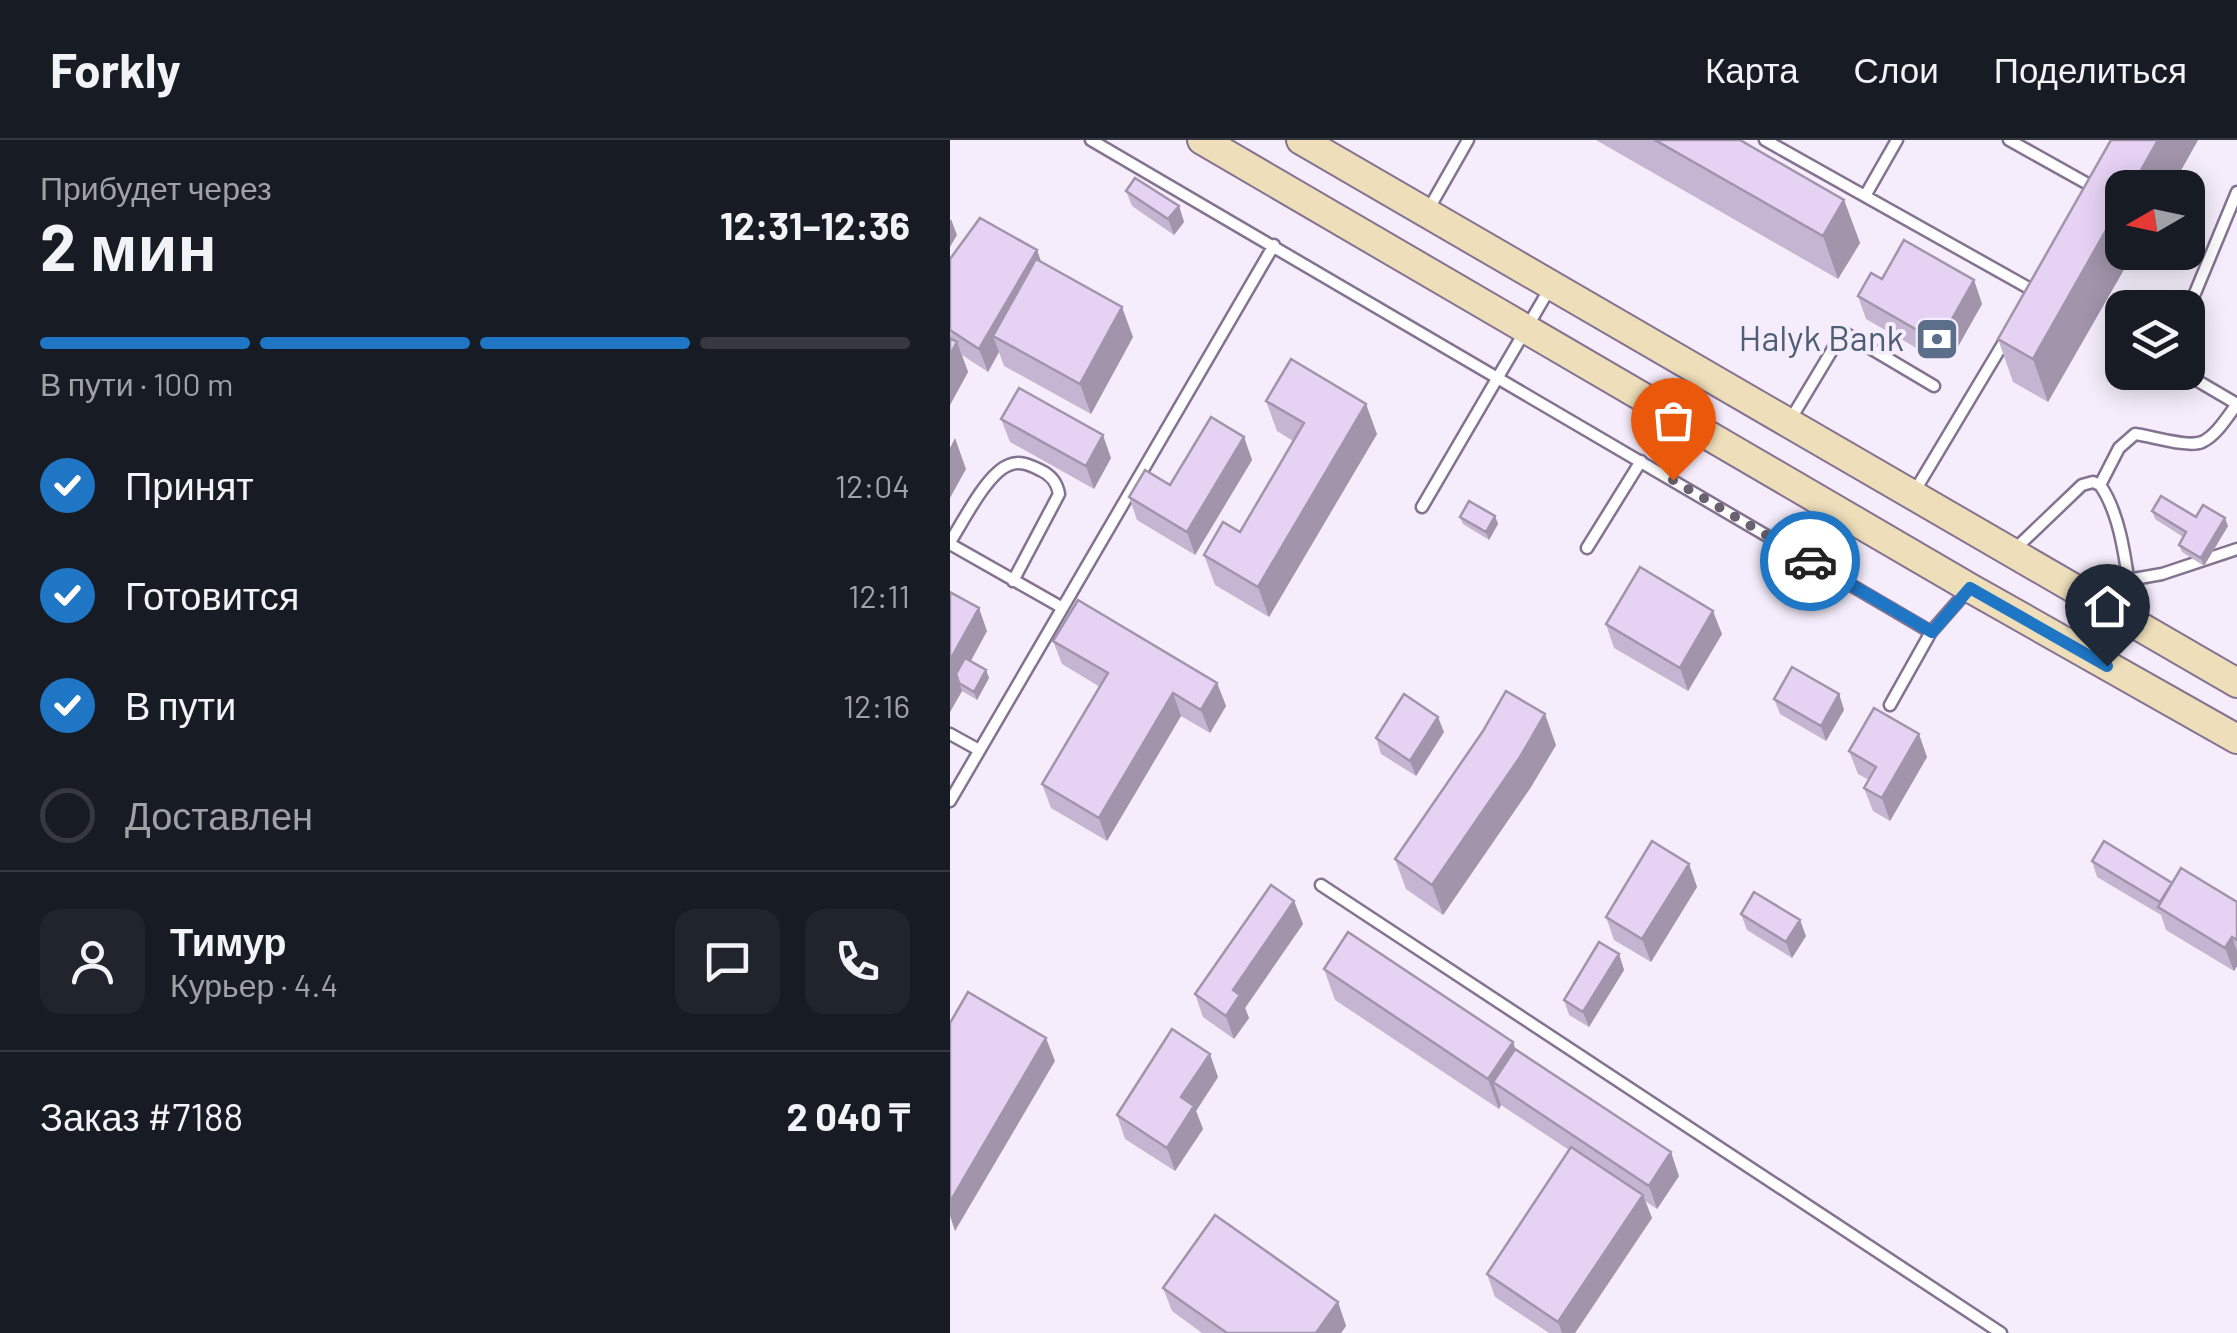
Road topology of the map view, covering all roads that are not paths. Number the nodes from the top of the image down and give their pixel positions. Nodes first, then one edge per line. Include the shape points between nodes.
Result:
1 (1092, 140) edge
2 (1202, 140) edge
3 (1302, 140) edge
4 (1468, 140) edge
5 (1765, 140) edge
6 (1897, 140) edge
7 (2009, 140) edge
8 (2104, 172) edge
9 (2095, 188) junction
10 (2237, 192) edge
11 (1865, 196) junction
12 (2085, 205) edge
13 (1426, 212) junction
14 (1274, 245) junction
15 (2044, 274) edge
16 (1552, 286) junction
17 (2196, 290) edge
18 (2034, 291) junction
19 (2024, 308) edge
20 (2014, 325) edge
21 (1527, 330) junction
22 (1499, 378) junction
23 (1934, 386) dead end
24 (2205, 386) edge
25 (2237, 404) edge
26 (1788, 423) junction
27 (1640, 461) junction
28 (2100, 485) junction
29 (1913, 495) junction
30 (1422, 507) dead end
31 (950, 543) edge
32 (1587, 548) dead end
33 (2237, 549) edge
34 (2011, 552) junction
35 (2128, 580) junction
36 (1012, 581) junction
37 (1970, 588) junction
38 (1061, 607) junction
39 (2136, 624) junction
40 (1932, 632) junction
41 (2237, 683) edge
42 (1890, 705) dead end
43 (950, 734) edge
44 (2237, 740) edge
45 (979, 750) junction
46 (950, 801) edge
47 (1321, 885) dead end
48 (2000, 1333) edge

1 - 14 lane
2 - 21 street
3 - 13 street
4 - 13 lane
5 - 11 lane
6 - 11 lane
7 - 9 lane
8 - 9 lane
9 - 12 lane
10 - 17 lane
11 - 18 lane
13 - 16 street
14 - 22 lane
14 - 38 lane
15 - 18 lane
16 - 21 lane
16 - 26 street
18 - 19 lane
20 - 29 lane
21 - 22 lane
21 - 37 street
22 - 27 lane
22 - 30 lane
23 - 26 lane via 1842,332
24 - 25 lane
25 - 28 lane via 2203,442 2135,434 2119,448
26 - 29 street
27 - 32 lane
27 - 40 lane
28 - 34 lane via 2082,485
28 - 35 lane via 2114,513
29 - 34 street
31 - 36 lane
31 - 36 lane via 1006,465 1045,472 1060,494
33 - 35 lane
34 - 39 street
35 - 39 lane
36 - 38 lane
37 - 40 lane
37 - 44 street
38 - 45 lane
39 - 41 street
40 - 42 lane
43 - 45 lane
45 - 46 lane
47 - 48 lane

